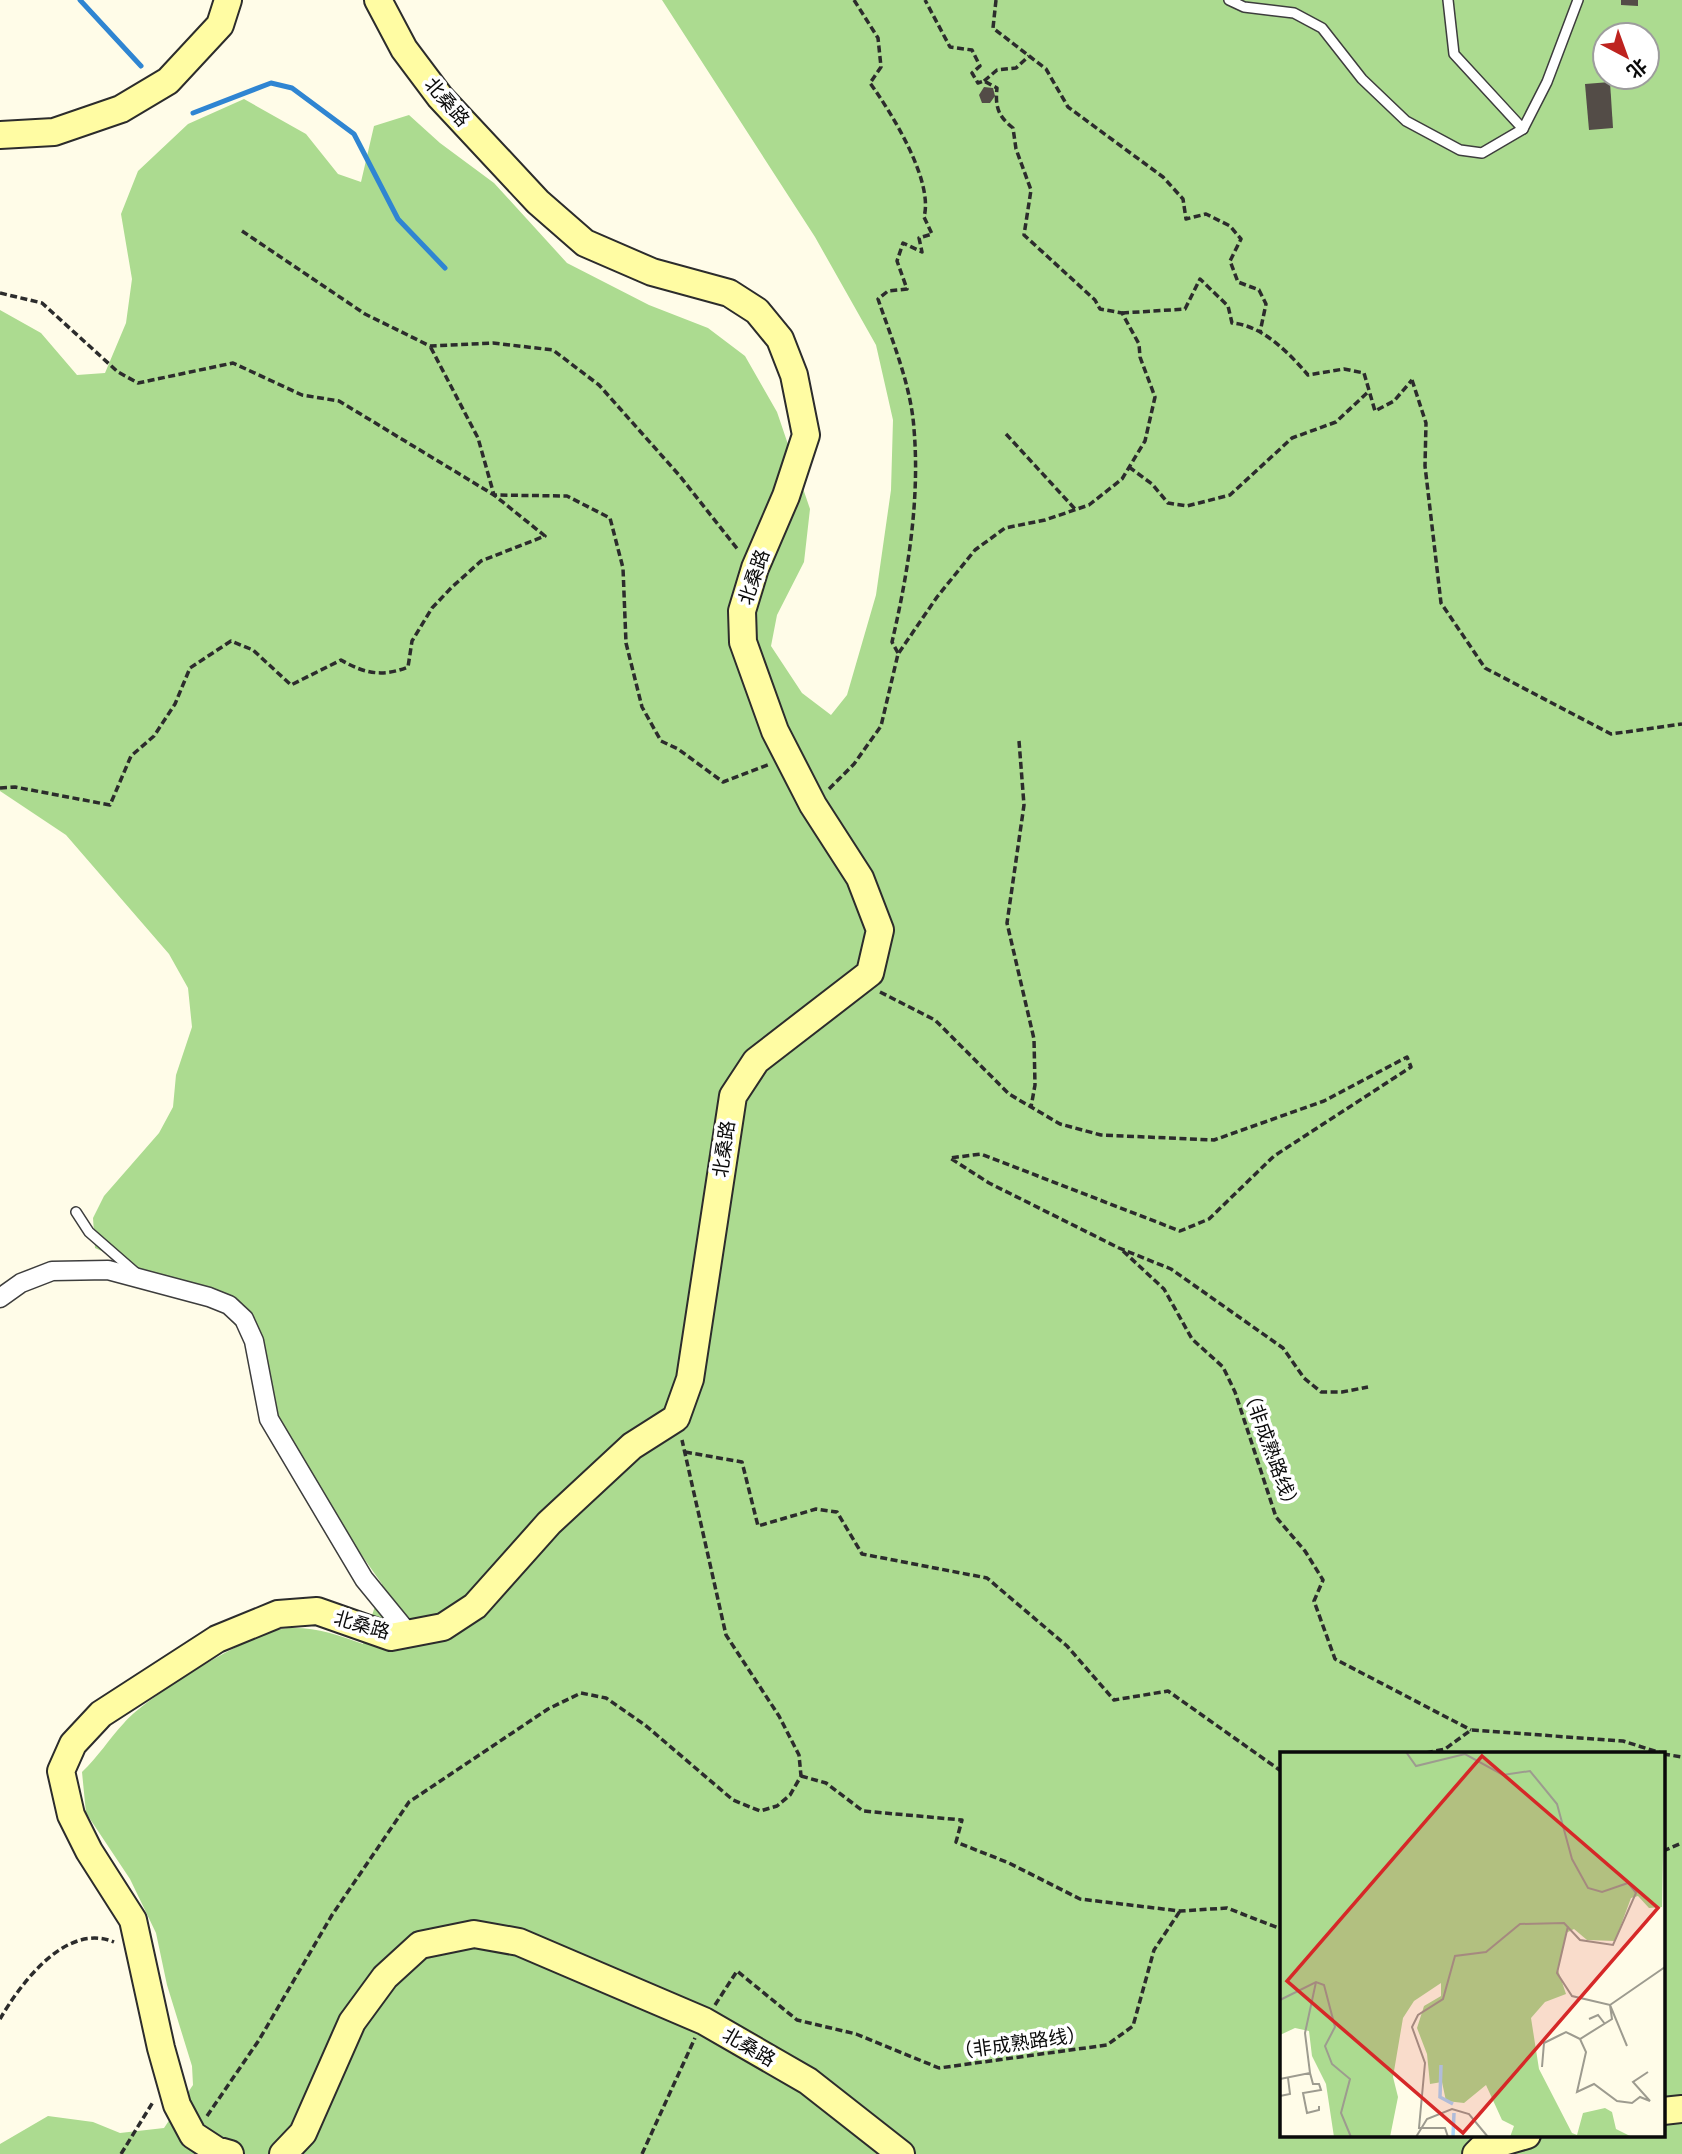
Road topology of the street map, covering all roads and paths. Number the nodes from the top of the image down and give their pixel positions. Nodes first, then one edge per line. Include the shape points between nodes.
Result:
1 (228, 0) edge
2 (378, 0) edge
3 (854, 0) edge
4 (925, 0) edge
5 (996, 0) edge
6 (1229, 0) edge
7 (1448, 0) edge
8 (1578, 0) edge
9 (1029, 56) junction
10 (984, 81) junction
11 (1523, 129) junction
12 (0, 135) edge
13 (242, 231) dead end
14 (0, 293) edge
15 (1122, 313) junction
16 (1260, 332) junction
17 (430, 346) junction
18 (1368, 392) junction
19 (1006, 434) dead end
20 (1129, 467) junction
21 (494, 495) junction
22 (1075, 509) junction
23 (755, 568) junction
24 (898, 654) junction
25 (1682, 724) edge
26 (1019, 741) dead end
27 (788, 757) junction
28 (0, 788) edge
29 (813, 805) junction
30 (870, 973) junction
31 (1031, 1107) junction
32 (76, 1212) dead end
33 (1119, 1248) junction
34 (143, 1279) junction
35 (0, 1298) edge
36 (1368, 1387) dead end
37 (676, 1418) junction
38 (684, 1452) junction
39 (409, 1633) junction
40 (1471, 1730) junction
41 (1431, 1752) edge
42 (1656, 1752) edge
43 (1664, 1754) edge
44 (1682, 1757) edge
45 (1280, 1770) edge
46 (801, 1776) junction
47 (1682, 1843) edge
48 (1664, 1851) edge
49 (1180, 1911) junction
50 (1280, 1929) edge
51 (142, 1954) junction
52 (0, 2019) edge
53 (704, 2021) junction
54 (172, 2085) junction
55 (1682, 2109) edge
56 (1664, 2111) edge
57 (194, 2135) junction
58 (1524, 2136) edge
59 (121, 2154) edge
60 (230, 2154) edge
61 (283, 2154) edge
62 (642, 2154) edge
63 (901, 2154) edge
64 (1476, 2154) edge

1 - 12 street via 220,25 168,81 121,109 54,132
2 - 23 street, 北桑路 via 404,49 440,97 538,202 585,243 652,272 729,293 757,311 780,340 794,375 806,435
3 - 24 path via 878,38 881,67 870,83 902,134 927,205 924,217 932,234 919,238 922,252 903,243 897,261 907,289 888,291 878,299 914,426 916,492 905,584 892,642
4 - 10 path via 950,47 972,50 980,66 972,73 978,83
5 - 9 path via 993,28
6 - 11 lane via 1244,7 1294,13 1322,28 1362,79 1406,121 1460,150 1482,153
7 - 11 lane via 1454,54
8 - 11 lane via 1547,82
9 - 10 path via 1016,68 998,70
9 - 16 path via 1046,69 1068,107 1163,177 1183,199 1185,219 1206,214 1230,226 1241,239 1230,261 1238,282 1259,290 1266,304
10 - 15 path via 997,88 995,105 1013,128 1031,190 1024,235 1100,309
13 - 17 path via 365,314
14 - 21 path via 43,303 118,372 138,383 233,363 302,395 339,401
15 - 16 path via 1185,309 1200,279 1228,306 1232,323 1247,324
15 - 20 path via 1139,344 1155,397 1145,441
16 - 18 path via 1308,375 1344,369 1364,373
17 - 21 path via 478,438
17 - 23 path via 493,343 553,350 599,385
18 - 20 path via 1336,422 1292,438 1230,495 1187,506 1168,503
18 - 25 path via 1375,411 1394,401 1412,380 1426,423 1425,466 1441,603 1485,668 1611,734
19 - 22 path
20 - 22 path via 1122,479 1088,505
21 - 27 path via 567,496 610,518 623,568 626,643 642,707 661,741 723,782
21 - 28 path via 545,536 481,561 452,587 432,608 412,641 408,667 389,675 360,671 341,660 291,685 253,650 231,641 190,668 175,704 154,736 131,756 110,805
22 - 24 path via 1006,528 975,550
23 - 27 street, 北桑路 via 742,611 743,642
24 - 29 path via 881,726 854,764
26 - 31 path via 1024,805 1007,923 1034,1039
27 - 29 street, 北桑路
29 - 30 street, 北桑路 via 860,878 880,930
30 - 31 path via 874,989 935,1020 1009,1094
30 - 37 street, 北桑路 via 756,1061 733,1096 690,1380
31 - 33 path via 1060,1124 1101,1135 1214,1140 1324,1101 1407,1057 1411,1066 1274,1156 1209,1219 1180,1231 981,1154 950,1158 989,1183
32 - 34 lane via 89,1232
33 - 36 path via 1171,1269 1256,1326 1283,1348 1304,1378 1321,1392
33 - 40 path, （非成熟路线） via 1164,1289 1192,1339 1223,1367 1276,1517 1305,1550 1323,1580 1314,1601 1335,1659
34 - 35 street via 108,1270 52,1272 21,1283
34 - 39 street via 209,1297 229,1305 244,1319 254,1341 269,1419 364,1579
37 - 38 path
37 - 39 street, 北桑路 via 622,1454 549,1523 475,1606 443,1627
38 - 45 path via 742,1462 758,1525 816,1509 837,1512 862,1554 987,1578 1067,1646 1114,1700 1168,1691
38 - 46 path via 726,1635 779,1716 799,1755
39 - 51 street, 北桑路 via 391,1637 317,1611 278,1614 218,1639 101,1714 73,1744 61,1771 71,1815 133,1920
40 - 41 path via 1446,1749
40 - 42 path, （非成熟路线） via 1623,1741
43 - 44 path, （非成熟路线）
46 - 49 path via 826,1783 863,1811 962,1821 956,1842 1080,1899
46 - 57 path via 784,1800 760,1811 733,1800 606,1698 580,1693 548,1709 409,1802 332,1914 259,2040
47 - 48 path
49 - 50 path via 1227,1908
49 - 53 path, （非成熟路线） via 1154,1950 1133,2026 1107,2045 939,2068 856,2034 797,2020 737,1971
51 - 52 path via 102,1937 60,1947 14,1995
51 - 54 street, 北桑路
53 - 61 street, 北桑路 via 519,1942 474,1934 420,1945 385,1977 352,2022 303,2133
53 - 62 path
53 - 63 street, 北桑路 via 808,2081
54 - 57 street, 北桑路
54 - 59 path via 147,2107
55 - 56 street
57 - 60 street
58 - 64 street

